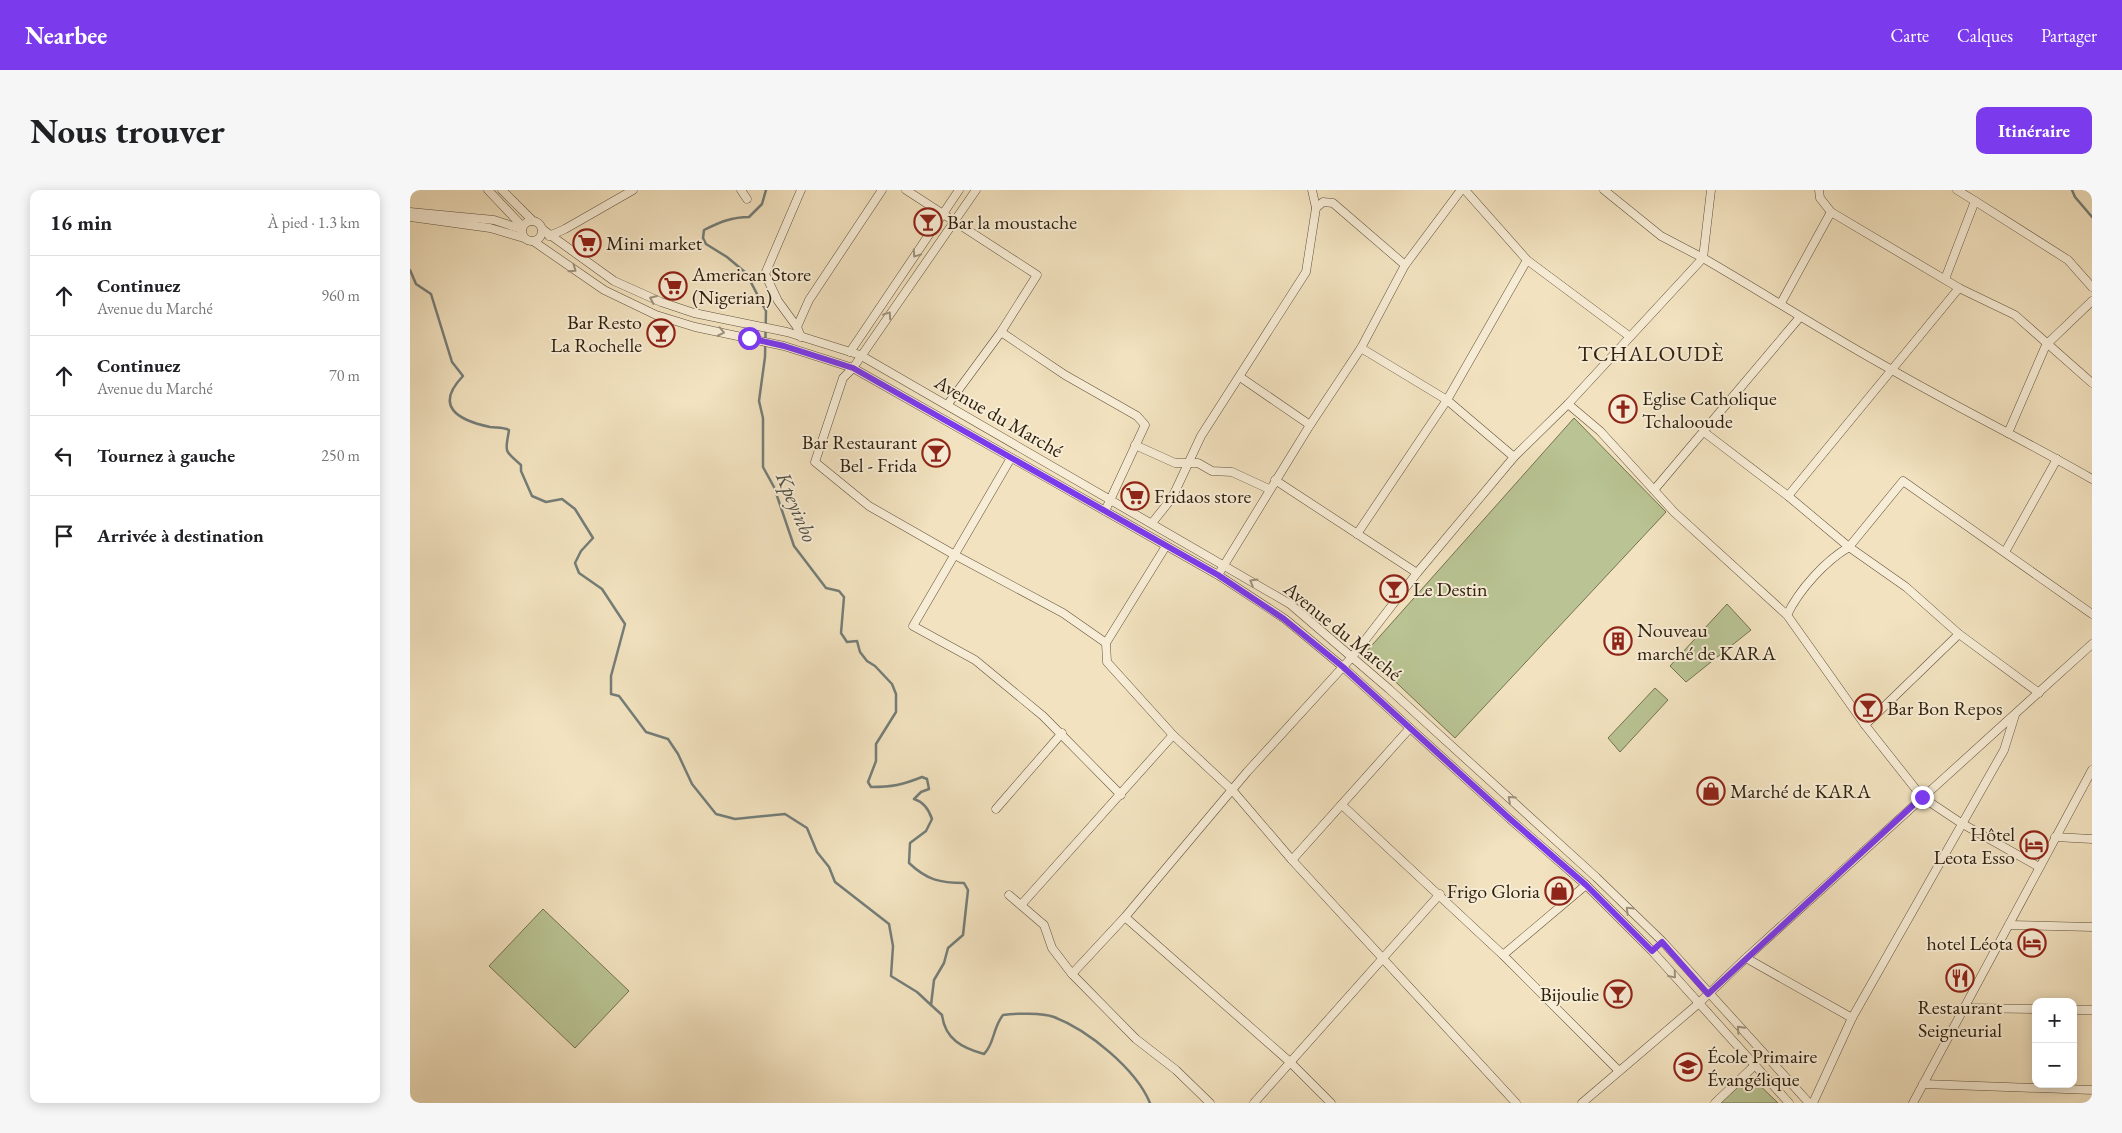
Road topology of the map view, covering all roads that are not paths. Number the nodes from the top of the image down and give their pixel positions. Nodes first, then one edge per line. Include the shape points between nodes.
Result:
1 (488, 190) edge
2 (502, 190) edge
3 (633, 190) edge
4 (741, 190) edge
5 (801, 190) edge
6 (882, 190) edge
7 (906, 190) edge
8 (959, 190) edge
9 (976, 190) edge
10 (1312, 190) edge
11 (1460, 190) edge
12 (1466, 190) edge
13 (1604, 190) edge
14 (1711, 190) edge
15 (1819, 190) edge
16 (1958, 190) edge
17 (747, 199) dead end
18 (1975, 201) junction
19 (1316, 208) junction
20 (410, 212) edge
21 (1830, 212) junction
22 (944, 213) junction
23 (410, 217) edge
24 (534, 220) junction
25 (957, 221) junction
26 (522, 228) junction
27 (542, 229) junction
28 (549, 236) junction
29 (524, 238) junction
30 (533, 242) junction
31 (1704, 258) junction
32 (1527, 260) junction
33 (1405, 265) junction
34 (1946, 279) junction
35 (2092, 287) edge
36 (1959, 288) junction
37 (2092, 301) edge
38 (1781, 303) junction
39 (1800, 317) junction
40 (797, 327) junction
41 (1001, 332) junction
42 (1629, 336) junction
43 (801, 337) junction
44 (2046, 345) junction
45 (1361, 348) junction
46 (850, 352) junction
47 (860, 355) junction
48 (853, 368) junction
49 (1893, 371) junction
50 (1240, 377) junction
51 (2092, 382) edge
52 (1447, 400) junction
53 (948, 404) junction
54 (1568, 404) junction
55 (1310, 425) junction
56 (1704, 432) junction
57 (2008, 434) junction
58 (1135, 445) junction
59 (1514, 457) junction
60 (1011, 458) junction
61 (2057, 459) junction
62 (1187, 464) junction
63 (2092, 479) edge
64 (1275, 480) junction
65 (1270, 489) junction
66 (1654, 490) junction
67 (1788, 496) junction
68 (1112, 499) junction
69 (1106, 511) junction
70 (1152, 523) junction
71 (1357, 534) junction
72 (1166, 546) junction
73 (1849, 547) junction
74 (2005, 552) junction
75 (953, 554) junction
76 (1224, 565) junction
77 (1417, 573) junction
78 (1218, 575) junction
79 (2092, 614) edge
80 (1787, 615) junction
81 (1959, 634) junction
82 (1106, 643) junction
83 (2092, 644) edge
84 (1352, 656) junction
85 (1343, 667) junction
86 (2038, 693) junction
87 (2015, 715) junction
88 (1865, 725) junction
89 (1410, 728) junction
90 (1062, 733) junction
91 (1174, 734) junction
92 (2092, 770) edge
93 (1233, 790) junction
94 (1121, 795) junction
95 (1922, 797) junction
96 (1342, 805) junction
97 (996, 809) dead end
98 (1961, 823) junction
99 (2055, 837) junction
100 (1555, 838) junction
101 (2092, 839) edge
102 (1545, 849) junction
103 (1292, 860) junction
104 (2039, 867) junction
105 (1586, 885) junction
106 (1440, 894) junction
107 (1009, 895) dead end
108 (1021, 905) junction
109 (1125, 917) junction
110 (2009, 925) junction
111 (2092, 927) edge
112 (1662, 942) junction
113 (1652, 951) junction
114 (1503, 954) junction
115 (1384, 958) junction
116 (1746, 958) junction
117 (1072, 974) junction
118 (1708, 994) junction
119 (1698, 1004) junction
120 (1964, 1008) junction
121 (2032, 1009) edge
122 (2077, 1010) edge
123 (2092, 1010) edge
124 (1852, 1018) junction
125 (1290, 1062) junction
126 (1754, 1066) junction
127 (1618, 1070) junction
128 (1923, 1084) junction
129 (2092, 1090) edge
130 (1210, 1103) edge
131 (1254, 1103) edge
132 (1331, 1103) edge
133 (1516, 1103) edge
134 (1582, 1103) edge
135 (1715, 1103) edge
136 (1789, 1103) edge
137 (1809, 1103) edge
138 (1813, 1103) edge
139 (1913, 1103) edge

1 - 26 street
2 - 24 street
3 - 28 street
4 - 17 street
5 - 40 street via 765,274 778,301
6 - 40 street via 809,300
7 - 22 street
8 - 22 street
9 - 25 street
10 - 19 street
11 - 33 street
12 - 32 street
13 - 31 street via 1661,236
14 - 31 street
15 - 21 street via 1820,198
16 - 18 street
18 - 34 street
18 - 35 street via 2068,260
19 - 33 street via 1323,202 1333,203
19 - 50 street via 1306,272
20 - 26 street via 494,220
21 - 34 street
21 - 38 street
22 - 25 street
22 -> 46 street
23 - 29 street via 490,228
24 - 26 street
24 - 27 street
25 - 41 street via 1037,275
47 -> 25 street
26 - 29 street
27 - 28 street, Avenue du Marché
27 - 30 street via 541,236
43 -> 28 street, Avenue du Marché via 694,313 661,302 614,281
29 - 30 street
30 -> 48 street, Avenue du Marché via 604,290 656,315 784,346
31 - 38 street
31 - 42 street
32 - 42 street
32 - 52 street
33 - 45 street
34 - 36 street
36 - 44 street via 2015,315
36 - 49 street
37 - 44 street
38 - 39 street
39 - 49 street
39 - 56 street
40 - 43 street
41 - 53 street
41 - 58 street via 1065,375 1136,416 1145,425
42 - 54 street
43 - 46 street, Avenue du Marché
44 - 51 street
44 - 57 street
45 - 52 street
45 - 55 street
46 - 47 street, Avenue du Marché
47 - 48 street
47 - 53 street, Avenue du Marché
48 - 60 street, Avenue du Marché
48 - 75 street via 844,378 815,462 869,506
49 - 57 street
49 - 67 street
50 - 55 street
50 - 62 street via 1201,436
52 - 59 street
52 - 71 street
53 - 68 street, Avenue du Marché
54 - 59 street
54 - 66 street via 1600,431
55 - 64 street
56 - 66 street
56 - 67 street
57 - 61 street
58 - 62 street via 1176,463
58 - 68 street
59 - 77 street
60 - 69 street, Avenue du Marché
60 - 75 street
61 - 63 street
61 - 74 street
62 - 65 street via 1198,463 1212,470 1232,472
62 - 70 street via 1172,498
64 - 65 street
64 - 71 street
65 - 76 street
66 - 80 street
67 - 73 street
68 - 69 street
68 - 70 street, Avenue du Marché
69 - 72 street, Avenue du Marché
70 - 76 street, Avenue du Marché
71 - 77 street
72 - 78 street, Avenue du Marché
72 - 82 street
73 - 74 street via 1903,481
73 - 80 street via 1835,555
73 - 81 street via 1906,587
74 - 79 street
75 - 82 street via 1063,613
75 - 90 street via 912,626 975,660
76 - 78 street
84 -> 76 street, Avenue du Marché via 1290,604
77 - 84 street
78 - 85 street, Avenue du Marché via 1284,619
80 - 88 street
81 - 86 street
81 - 88 street
82 - 91 street via 1107,662
83 - 86 street
84 - 85 street
100 -> 84 street, Avenue du Marché
85 - 89 street, Avenue du Marché
85 - 93 street
86 - 87 street
87 - 95 street
87 - 98 street via 2004,750
88 - 95 street
89 - 96 street
89 - 102 street, Avenue du Marché
90 - 94 street
90 - 97 street
91 - 93 street
91 - 94 street
92 - 99 street
93 - 103 street
93 - 109 street
94 - 108 street
95 - 98 street
95 - 116 street
96 - 103 street
96 - 106 street
98 - 104 street
98 - 124 street
99 - 101 street
99 - 104 street
100 - 102 street
112 -> 100 street, Avenue du Marché
102 - 105 street, Avenue du Marché
103 - 115 street
104 - 110 street
105 - 113 street, Avenue du Marché
105 - 114 street
106 - 114 street
106 - 115 street
107 - 108 street
108 - 117 street via 1044,925 1052,948
109 - 117 street
109 - 125 street
110 - 111 street
110 - 120 street
112 - 113 street
112 - 118 street, Avenue du Marché
113 -> 119 street, Avenue du Marché
114 - 127 street
115 - 125 street
115 - 133 street
116 - 118 street
116 - 124 street
117 - 130 street via 1136,1039 1176,1070
118 - 119 street
137 -> 118 street, Avenue du Marché
119 - 126 street, Avenue du Marché
119 - 127 street
120 - 121 street
120 - 128 street
122 - 123 street
124 - 138 street
125 - 131 street
125 - 132 street
126 - 135 street
126 - 136 street, Avenue du Marché
127 - 134 street
128 - 129 street
128 - 139 street

